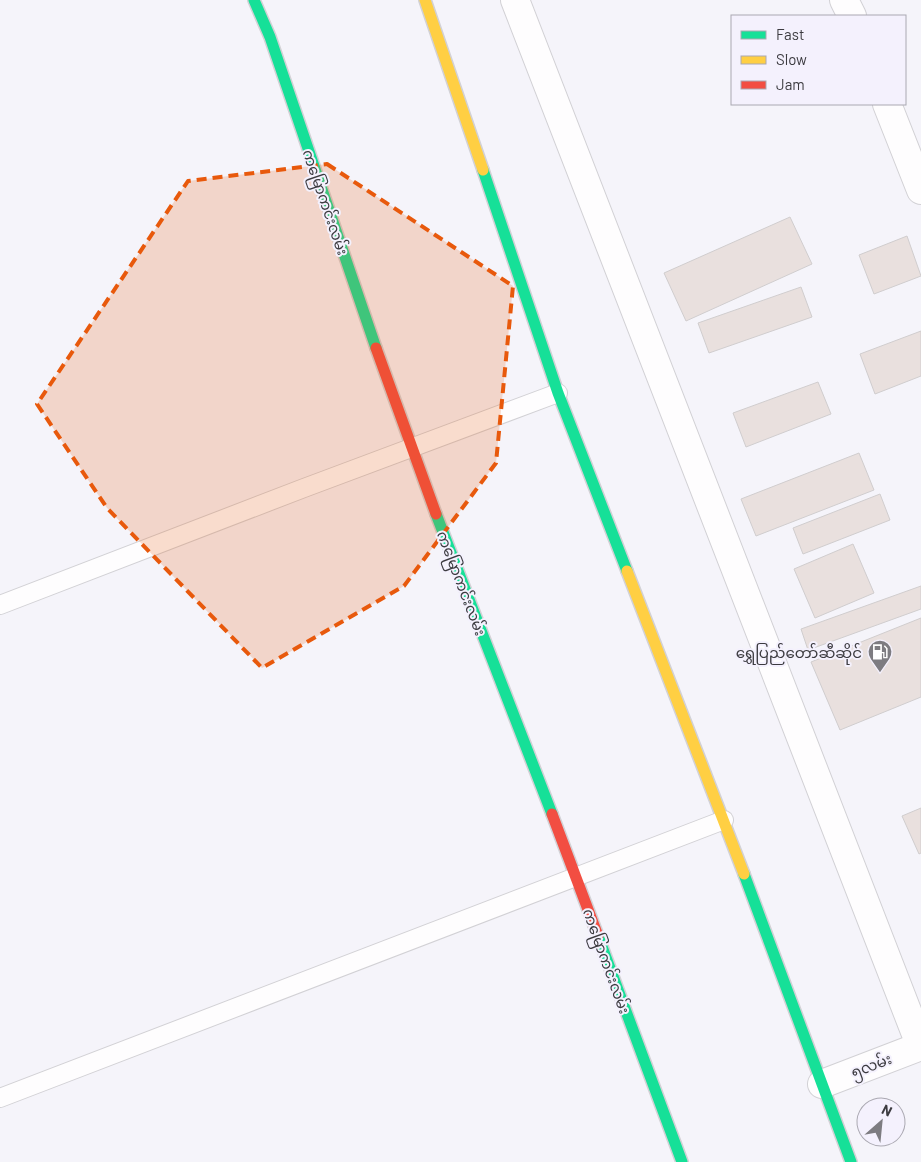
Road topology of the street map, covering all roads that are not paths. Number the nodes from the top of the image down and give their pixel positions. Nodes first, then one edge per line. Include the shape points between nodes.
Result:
1 (254, 0) edge
2 (425, 0) edge
3 (515, 0) edge
4 (844, 0) edge
5 (852, 15) edge
6 (887, 105) edge
7 (919, 177) edge
8 (558, 393) junction
9 (410, 448) junction
10 (0, 604) edge
11 (724, 820) junction
12 (576, 878) junction
13 (921, 1047) edge
14 (822, 1084) junction
15 (0, 1098) edge
16 (682, 1162) edge
17 (851, 1162) edge

1 - 9 main road, ကမြောကင်းလမ်း via 270,37
2 - 8 main road
3 - 13 street
4 - 5 street
6 - 7 street
8 - 9 lane
8 - 11 main road
9 - 10 lane
9 - 12 main road, ကမြောကင်းလမ်း
11 - 12 lane
11 - 14 main road
12 - 15 lane
12 - 16 main road, ကမြောကင်းလမ်း
13 - 14 street, ၅လမ်း
14 - 17 main road

